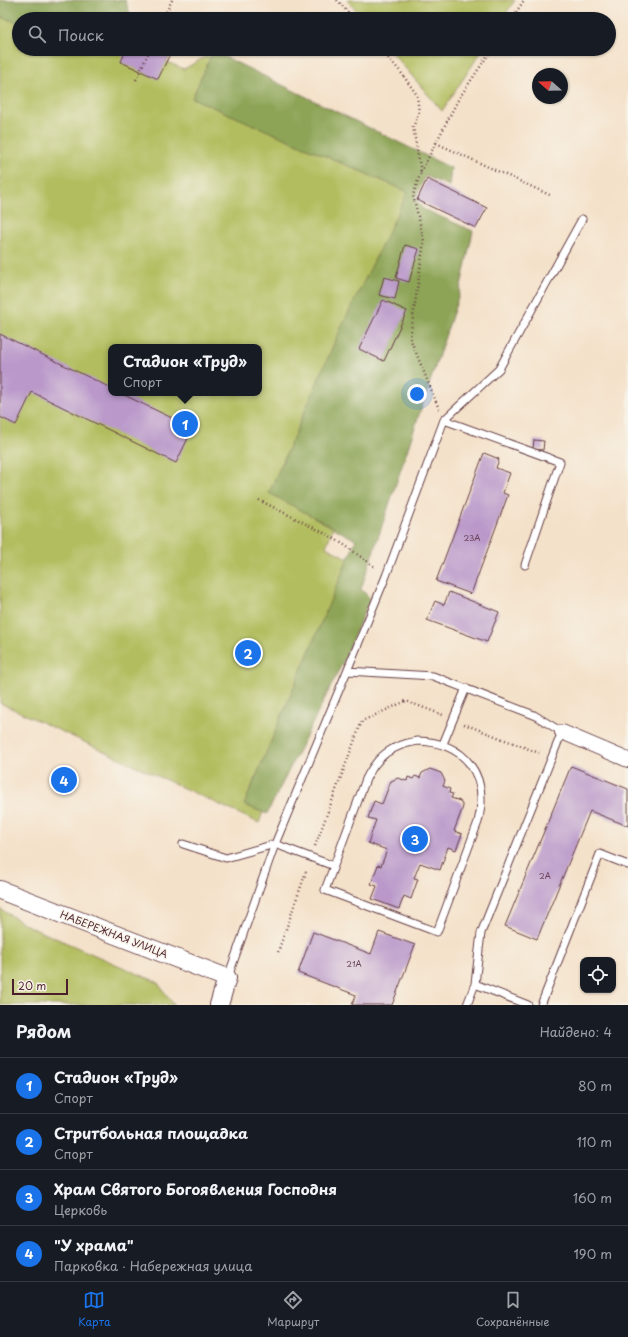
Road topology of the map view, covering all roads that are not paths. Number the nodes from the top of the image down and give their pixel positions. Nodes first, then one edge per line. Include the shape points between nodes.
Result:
1 (582, 220) dead end
2 (444, 420) junction
3 (525, 565) dead end
4 (347, 671) junction
5 (466, 688) junction
6 (562, 732) junction
7 (443, 744) junction
8 (628, 760) edge
9 (183, 844) dead end
10 (275, 844) junction
11 (628, 865) edge
12 (334, 866) junction
13 (0, 890) edge
14 (228, 978) junction
15 (475, 984) junction
16 (219, 1005) edge
17 (467, 1005) edge
18 (528, 1005) edge
19 (541, 1005) edge

1 - 2 lane via 499,370
2 - 3 lane via 560,462
2 - 4 lane via 386,576
4 - 5 lane via 433,676
4 - 10 lane
5 - 6 lane via 534,716
5 - 7 lane
6 - 8 street
6 - 15 lane via 481,933
7 - 12 lane via 431,741 404,743 381,757 372,767
7 - 12 lane via 455,750 470,764 482,795 478,822 437,932 325,890
9 - 10 lane via 226,858
10 - 12 lane
10 - 14 lane
11 - 19 lane via 600,854
13 - 14 street, НАБЕРЕЖНАЯ УЛИЦА
14 - 16 street
15 - 17 lane
15 - 18 lane

